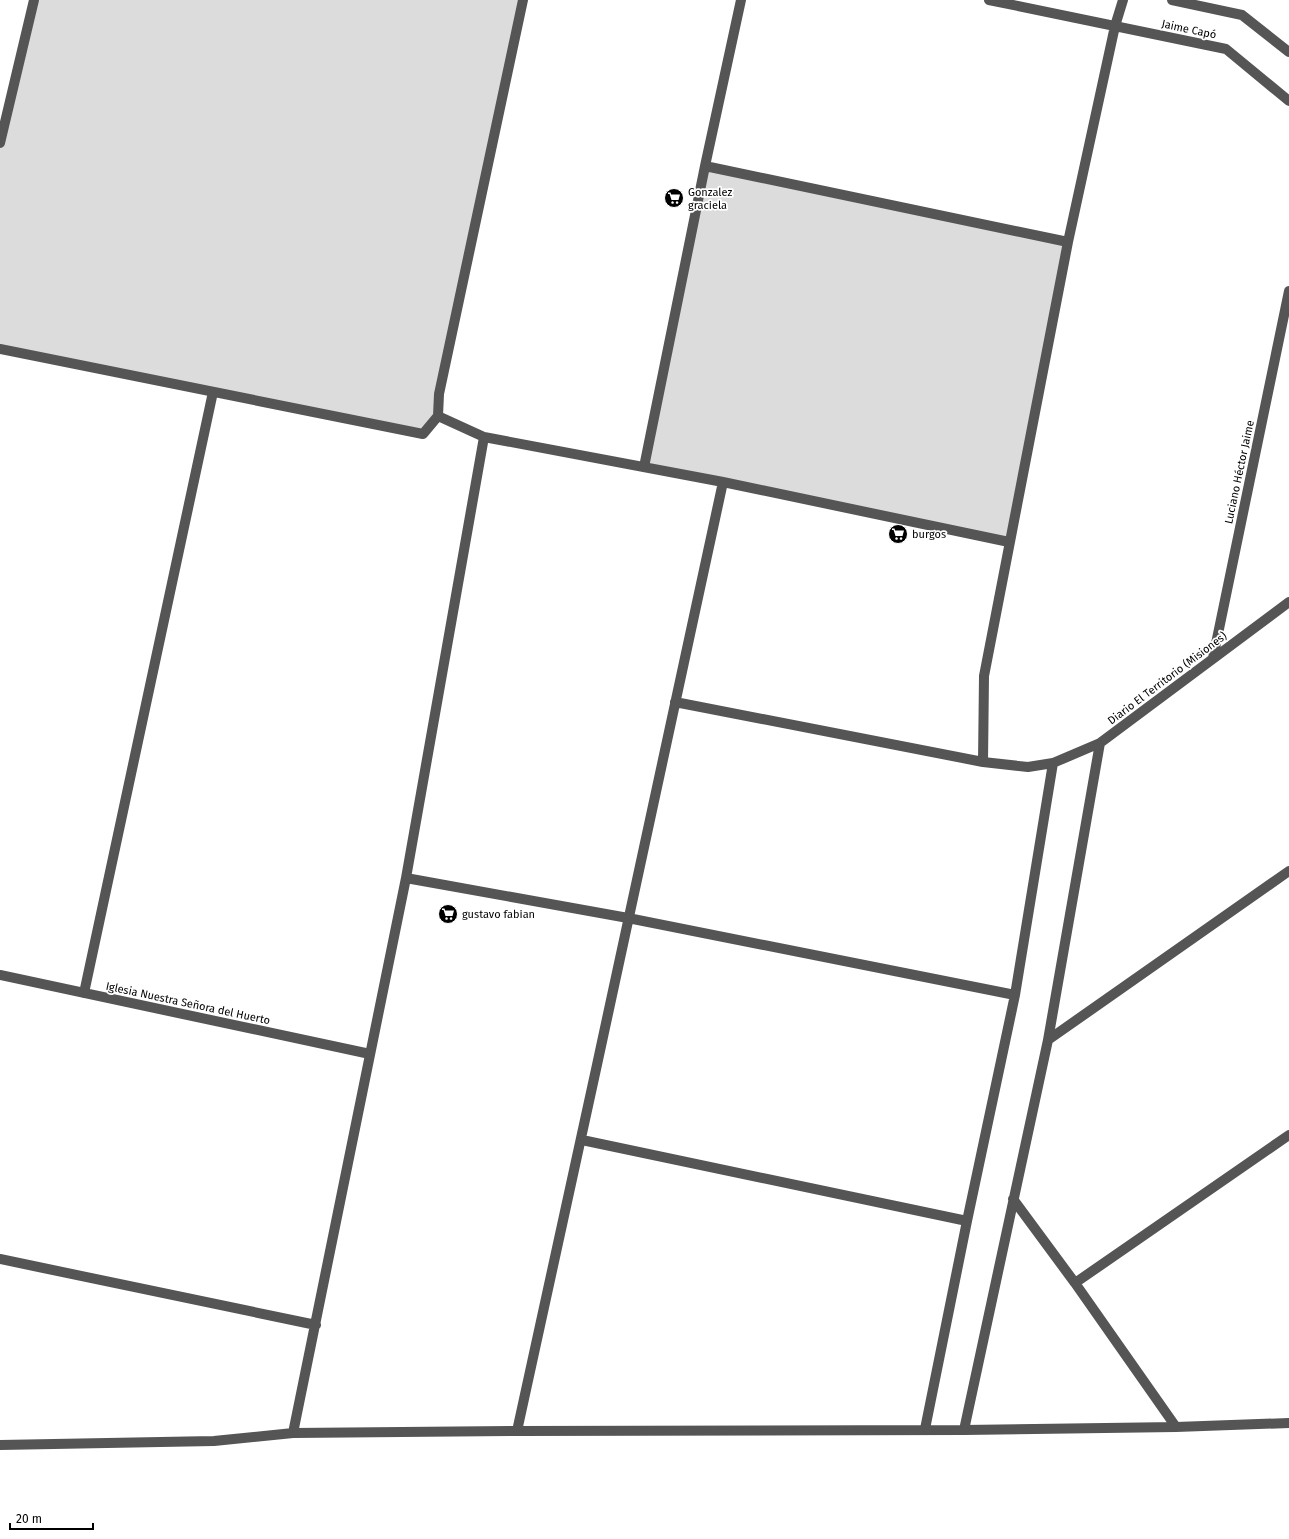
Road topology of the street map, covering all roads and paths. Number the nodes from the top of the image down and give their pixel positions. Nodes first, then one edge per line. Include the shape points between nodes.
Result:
1 (34, 0) edge
2 (523, 0) edge
3 (741, 0) edge
4 (989, 0) edge
5 (1123, 0) edge
6 (1172, 0) edge
7 (1115, 26) junction
8 (1289, 52) edge
9 (1289, 101) edge
10 (0, 143) edge
11 (704, 166) junction
12 (1068, 242) junction
13 (1289, 291) edge
14 (0, 349) edge
15 (213, 392) junction
16 (438, 416) junction
17 (484, 437) junction
18 (644, 467) junction
19 (723, 482) junction
20 (1009, 542) junction
21 (1289, 602) edge
22 (1213, 658) junction
23 (675, 702) junction
24 (1100, 743) junction
25 (983, 762) junction
26 (1053, 763) junction
27 (1289, 871) edge
28 (406, 878) junction
29 (628, 918) junction
30 (0, 975) edge
31 (84, 993) junction
32 (1015, 995) junction
33 (1048, 1040) junction
34 (370, 1054) junction
35 (1288, 1138) edge
36 (582, 1140) junction
37 (1013, 1199) junction
38 (966, 1221) junction
39 (0, 1259) edge
40 (1076, 1283) junction
41 (316, 1325) junction
42 (1289, 1423) edge
43 (1176, 1428) junction
44 (925, 1429) junction
45 (964, 1430) junction
46 (517, 1431) junction
47 (293, 1433) junction
48 (0, 1445) edge

1 - 10 street
2 - 16 street via 439,394
3 - 11 street
4 - 7 street, Jaime Capó
5 - 7 street
6 - 8 street via 1242,15
7 - 9 street, Jaime Capó via 1226,49
7 - 12 street
11 - 12 street
11 - 18 street
12 - 20 street
13 - 22 street, Luciano Héctor Jaime
14 - 15 street
15 - 16 street via 423,434
15 - 31 street
16 - 17 street
17 - 18 street
17 - 28 street
18 - 19 street
19 - 20 street
19 - 23 street
20 - 25 street via 984,676
21 - 22 street, Diario El Territorio (Misiones)
22 - 24 street, Diario El Territorio (Misiones)
23 - 25 street, Diario El Territorio (Misiones)
23 - 29 street
24 - 26 street, Diario El Territorio (Misiones)
24 - 33 street
25 - 26 street, Diario El Territorio (Misiones) via 1028,767
26 - 32 street
27 - 33 street
28 - 29 street
28 - 34 street
29 - 32 street
29 - 36 street
30 - 31 street, Iglesia Nuestra Señora del Huerto
31 - 34 street, Iglesia Nuestra Señora del Huerto
32 - 38 street
33 - 37 street
34 - 41 street
35 - 40 street
36 - 38 street
36 - 46 street
37 - 40 street
37 - 45 street
38 - 44 street
39 - 41 street
40 - 43 street
41 - 47 street
42 - 43 street
43 - 45 street
44 - 45 street
44 - 46 street
46 - 47 street
47 - 48 street via 214,1441

